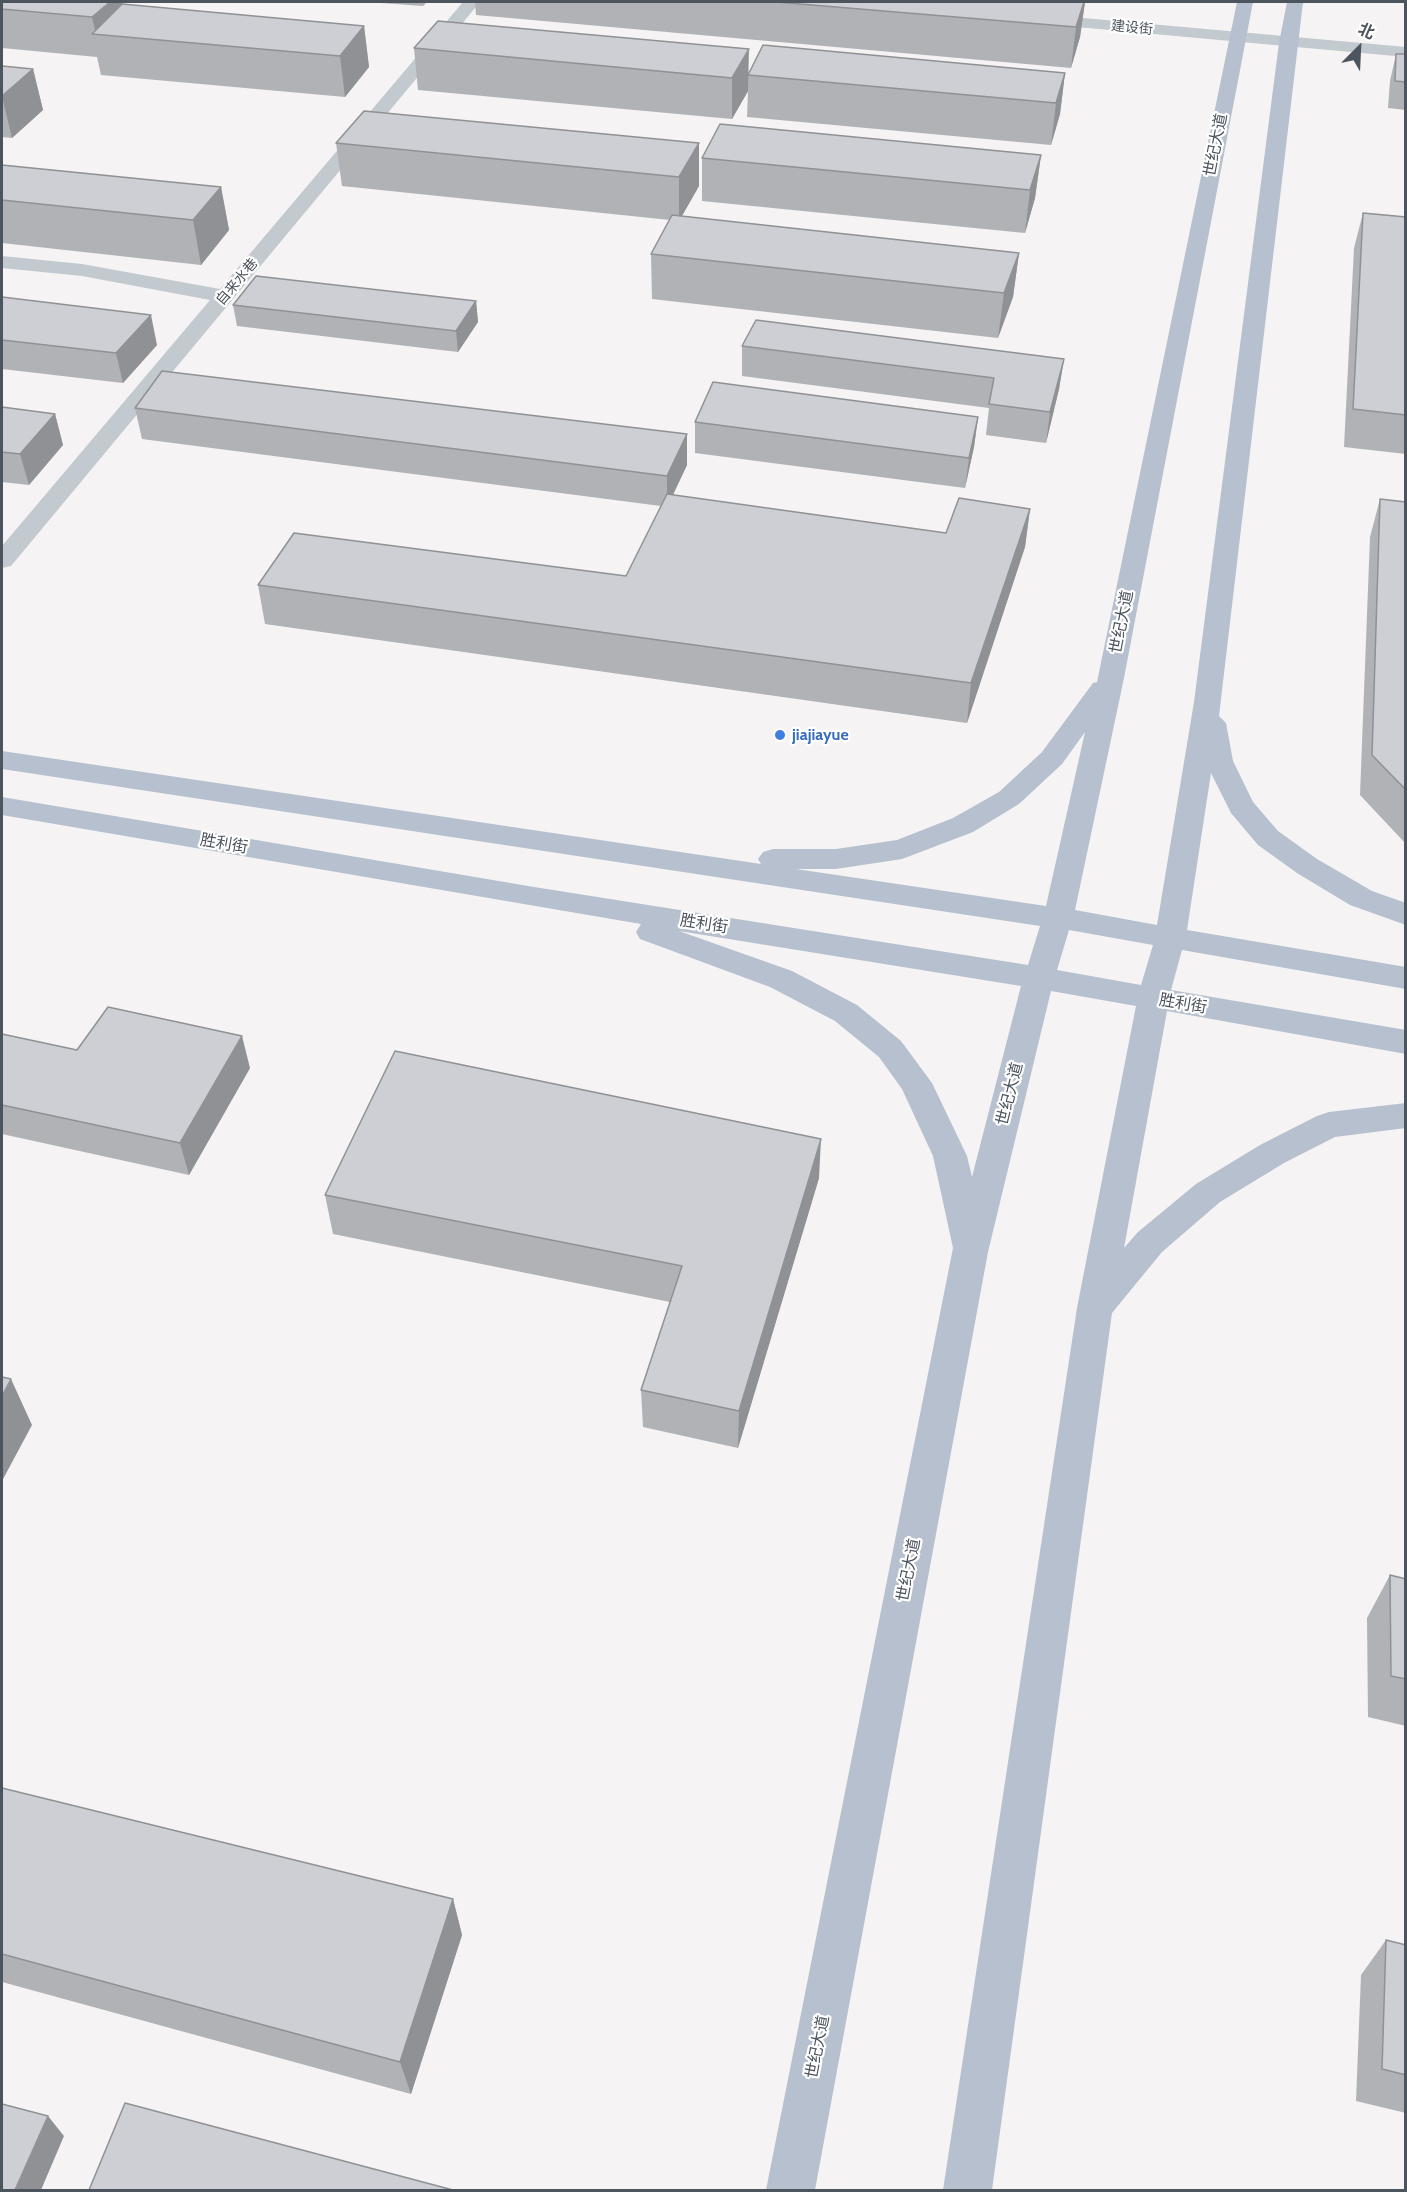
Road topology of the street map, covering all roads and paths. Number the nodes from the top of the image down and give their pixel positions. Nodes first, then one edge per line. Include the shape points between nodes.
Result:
1 (472, 2) edge
2 (1245, 2) edge
3 (1295, 2) edge
4 (1024, 18) edge
5 (1238, 38) junction
6 (1288, 43) junction
7 (1406, 52) edge
8 (2, 262) edge
9 (225, 296) junction
10 (2, 561) edge
11 (1111, 678) junction
12 (1208, 702) junction
13 (2, 759) edge
14 (4, 809) edge
15 (557, 844) junction
16 (534, 897) junction
17 (1406, 915) edge
18 (1058, 918) junction
19 (1170, 938) junction
20 (1039, 978) junction
21 (1406, 978) edge
22 (1153, 999) junction
23 (1406, 1042) edge
24 (1406, 1115) edge
25 (970, 1252) junction
26 (1095, 1308) junction
27 (790, 2190) edge
28 (967, 2190) edge

1 - 9 street, 自来水巷
2 - 5 main road, 世纪大道
3 - 6 main road
4 - 5 street, 建设街
5 - 6 street, 建设街
5 - 11 main road, 世纪大道
6 - 7 street, 建设街
6 - 12 main road
8 - 9 street via 82,270
9 - 10 street, 自来水巷
11 - 15 main road via 1052,758 1009,798 963,825 902,849 836,859 726,859
11 - 18 main road, 世纪大道
12 - 17 main road via 1219,761 1241,806 1268,838 1361,898
12 - 19 main road
13 - 15 main road
14 - 16 main road, 胜利街
15 - 18 main road
16 - 20 main road, 胜利街
16 - 25 main road via 684,942 781,979 846,1013 890,1049 916,1083 950,1156
18 - 19 main road
18 - 20 main road, 世纪大道
19 - 21 main road
19 - 22 main road
20 - 22 main road, 胜利街
20 - 25 main road, 世纪大道
22 - 23 main road, 胜利街
22 - 26 main road
24 - 26 main road via 1329,1125 1208,1193 1150,1242
25 - 27 main road, 世纪大道
26 - 28 main road

